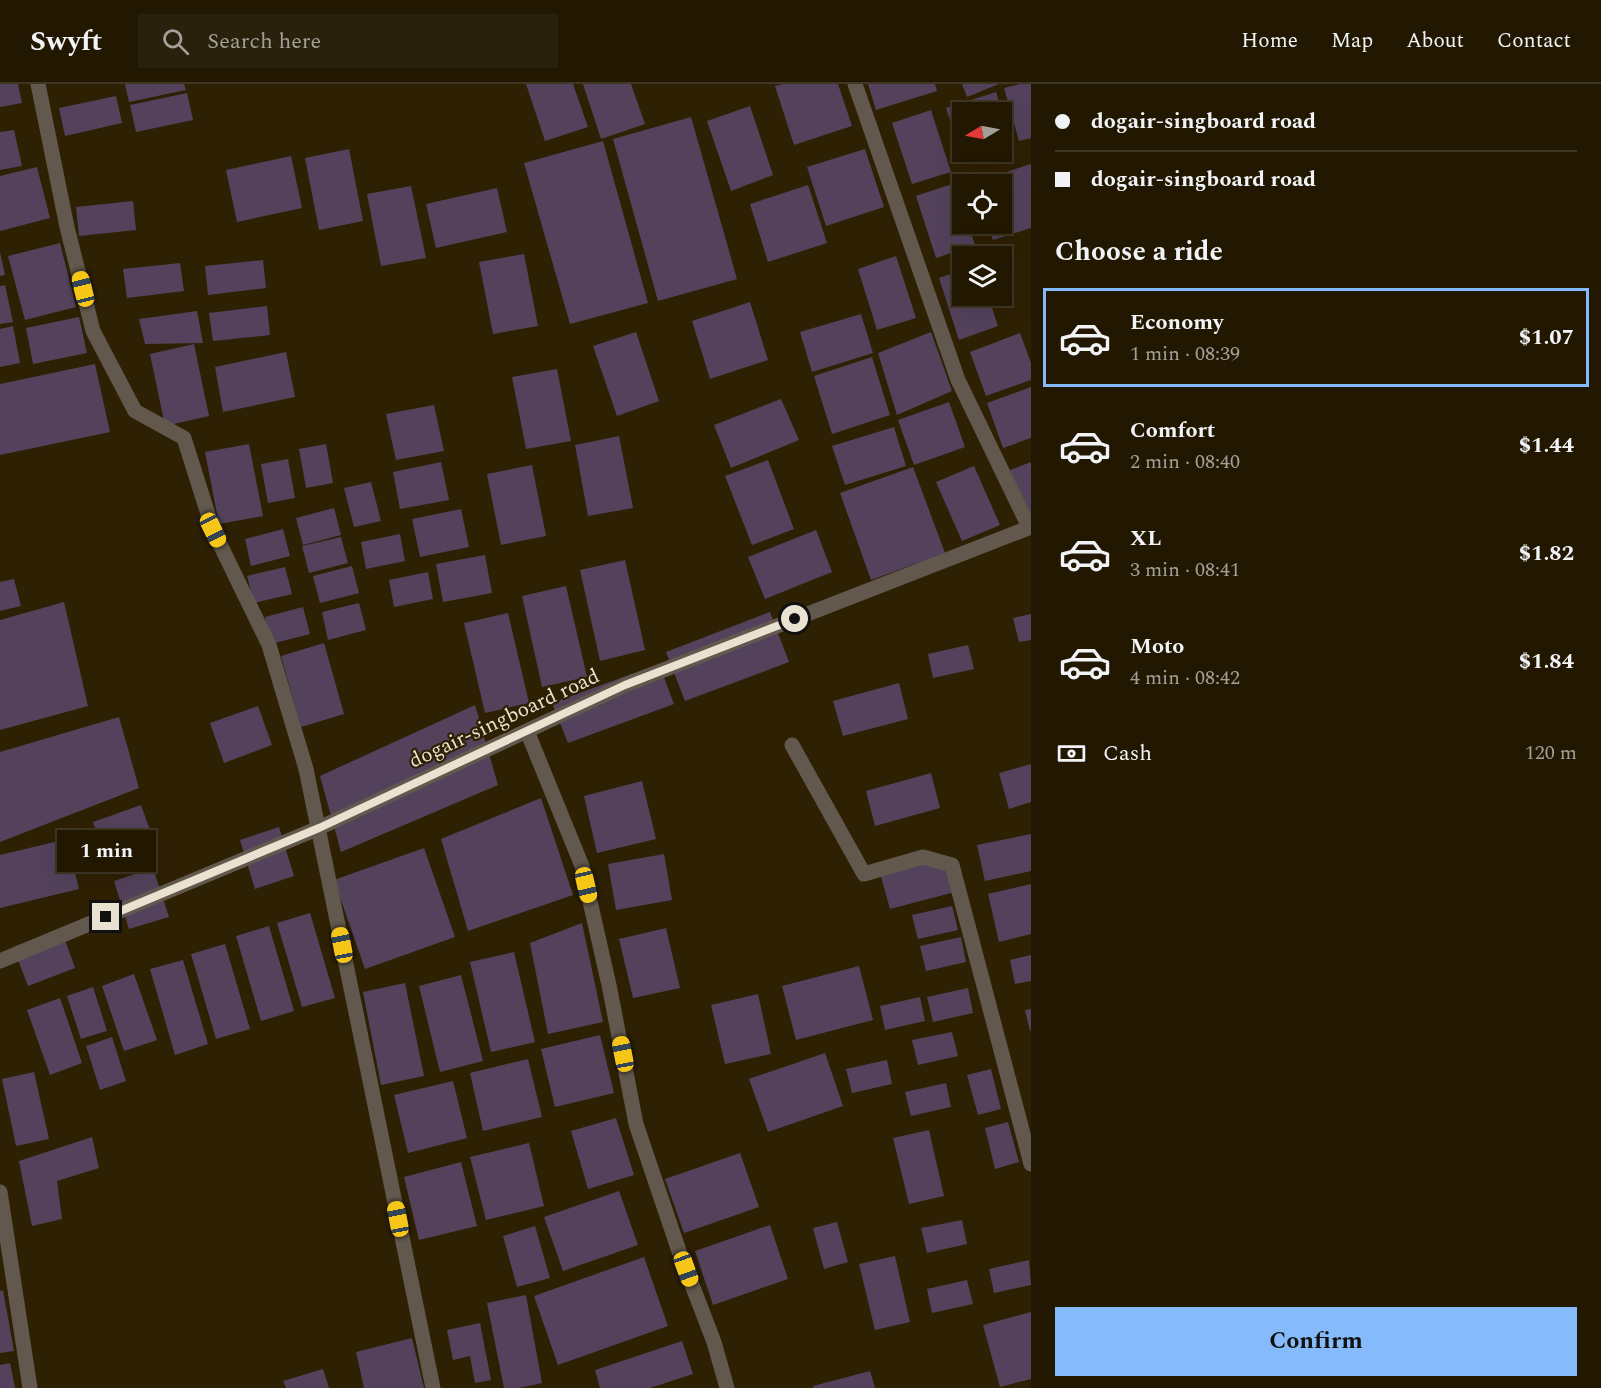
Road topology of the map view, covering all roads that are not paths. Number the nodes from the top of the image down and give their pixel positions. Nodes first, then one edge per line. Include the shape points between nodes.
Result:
1 (38, 84) edge
2 (855, 84) edge
3 (1030, 527) edge
4 (527, 731) junction
5 (792, 745) dead end
6 (319, 828) junction
7 (0, 961) edge
8 (1031, 1164) edge
9 (0, 1192) edge
10 (30, 1388) edge
11 (433, 1388) edge
12 (727, 1388) edge

1 - 6 street via 93,331 135,411 184,438 213,530 269,645 306,769
2 - 3 street via 958,380
3 - 4 street, dogair-singboard road via 625,685
4 - 6 street, dogair-singboard road
4 - 12 street via 582,866 636,1124
5 - 8 street via 864,874 923,857 952,865
6 - 7 street, dogair-singboard road
6 - 11 street
9 - 10 street

